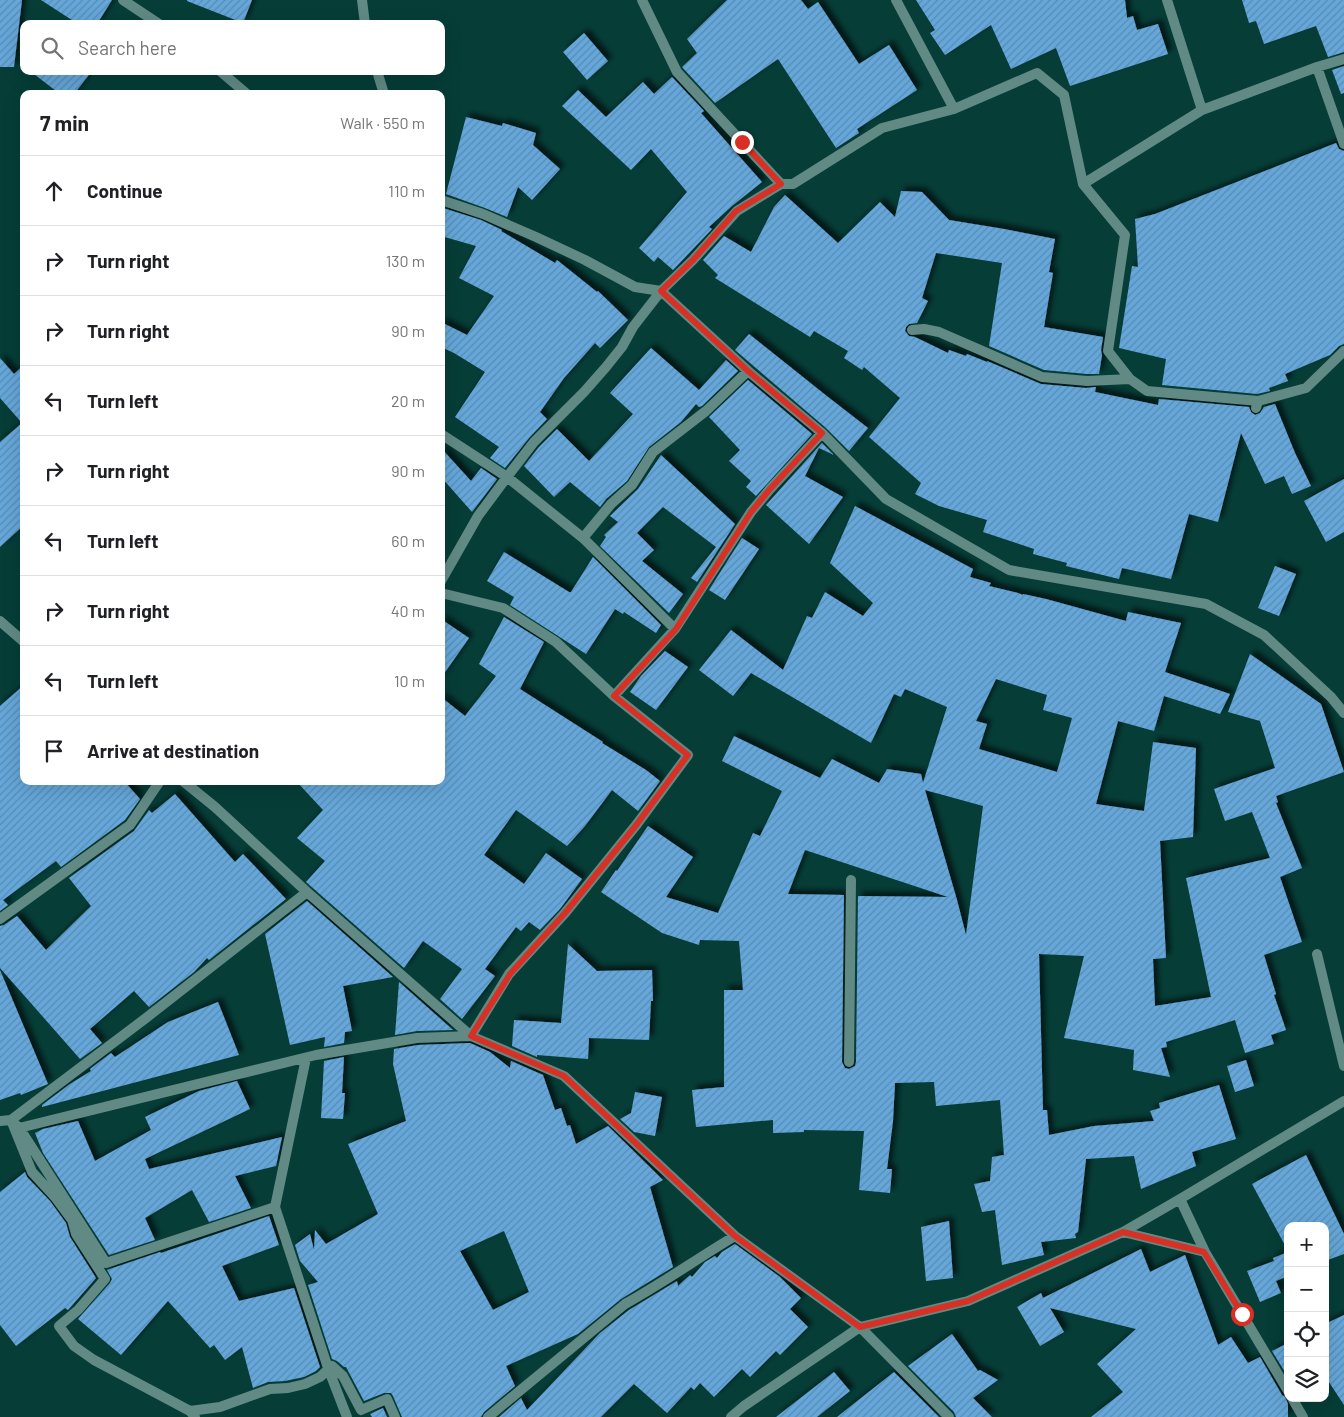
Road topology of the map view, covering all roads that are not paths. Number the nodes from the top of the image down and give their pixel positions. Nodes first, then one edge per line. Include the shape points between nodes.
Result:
1 (123, 0) edge
2 (362, 0) edge
3 (642, 0) edge
4 (896, 0) edge
5 (1167, 0) edge
6 (153, 20) edge
7 (365, 20) edge
8 (1344, 59) edge
9 (1317, 67) junction
10 (225, 75) edge
11 (378, 75) edge
12 (243, 90) edge
13 (383, 90) edge
14 (954, 109) junction
15 (1202, 110) junction
16 (1344, 144) edge
17 (781, 184) junction
18 (1084, 184) junction
19 (445, 201) edge
20 (661, 291) junction
21 (912, 330) dead end
22 (1344, 351) edge
23 (748, 371) junction
24 (1130, 379) junction
25 (822, 433) junction
26 (445, 437) edge
27 (507, 477) junction
28 (583, 538) junction
29 (445, 575) edge
30 (445, 594) edge
31 (0, 621) edge
32 (676, 629) junction
33 (20, 638) edge
34 (614, 696) junction
35 (1344, 713) edge
36 (157, 785) edge
37 (188, 785) edge
38 (851, 880) dead end
39 (307, 892) junction
40 (0, 918) edge
41 (1317, 954) dead end
42 (471, 1036) junction
43 (306, 1058) junction
44 (849, 1062) dead end
45 (1344, 1066) edge
46 (1344, 1102) edge
47 (5, 1121) edge
48 (18, 1128) junction
49 (1180, 1199) junction
50 (274, 1207) junction
51 (1123, 1232) junction
52 (735, 1236) junction
53 (1204, 1252) junction
54 (860, 1327) junction
55 (328, 1368) junction
56 (1284, 1384) edge
57 (1294, 1402) edge
58 (192, 1414) edge
59 (347, 1417) edge
60 (395, 1417) edge
61 (488, 1417) edge
62 (731, 1417) edge
63 (949, 1417) edge
64 (1303, 1417) edge

1 - 6 street
2 - 7 street
3 - 17 street via 677,72
4 - 14 street
5 - 15 street
8 - 9 street
9 - 15 street
9 - 16 street
10 - 12 street
11 - 13 street
14 - 17 street via 882,128 793,184
14 - 18 street via 1038,73 1064,95
15 - 18 street
17 - 20 street via 736,211
18 - 24 street via 1125,235 1108,351
19 - 20 street via 536,237 635,287
20 - 23 street
20 - 27 street via 606,367 534,442
21 - 24 street via 939,332 1042,377 1087,381
22 - 24 street via 1306,388 1256,405 1147,391
23 - 25 street
23 - 28 street via 706,412 653,452 632,486 611,504
25 - 32 street via 751,512
25 - 35 street via 886,498 1009,570 1206,604 1264,635
26 - 27 street
27 - 28 street
27 - 29 street via 478,516
28 - 32 street
30 - 34 street via 503,608 556,642
31 - 33 street
32 - 34 street
34 - 42 street via 688,755 631,832 510,974
36 - 40 street via 130,825
37 - 39 street
38 - 44 street
39 - 42 street
39 - 47 street via 146,1018
41 - 45 street
42 - 43 street via 417,1038
42 - 52 street via 564,1076
43 - 48 street
43 - 50 street
46 - 49 street
47 - 48 street
47 - 58 street via 32,1172 72,1220 76,1234 105,1279 59,1326 74,1346 94,1360
48 - 50 street via 106,1263
49 - 51 street
49 - 53 street
50 - 55 street
51 - 53 street
51 - 54 street via 968,1301
52 - 54 street
52 - 61 street via 626,1304
53 - 56 street
54 - 62 street
54 - 63 street
55 - 58 street via 320,1377 305,1384 270,1389
55 - 59 street
55 - 60 street via 332,1366 343,1376 361,1410 387,1399
57 - 64 street

